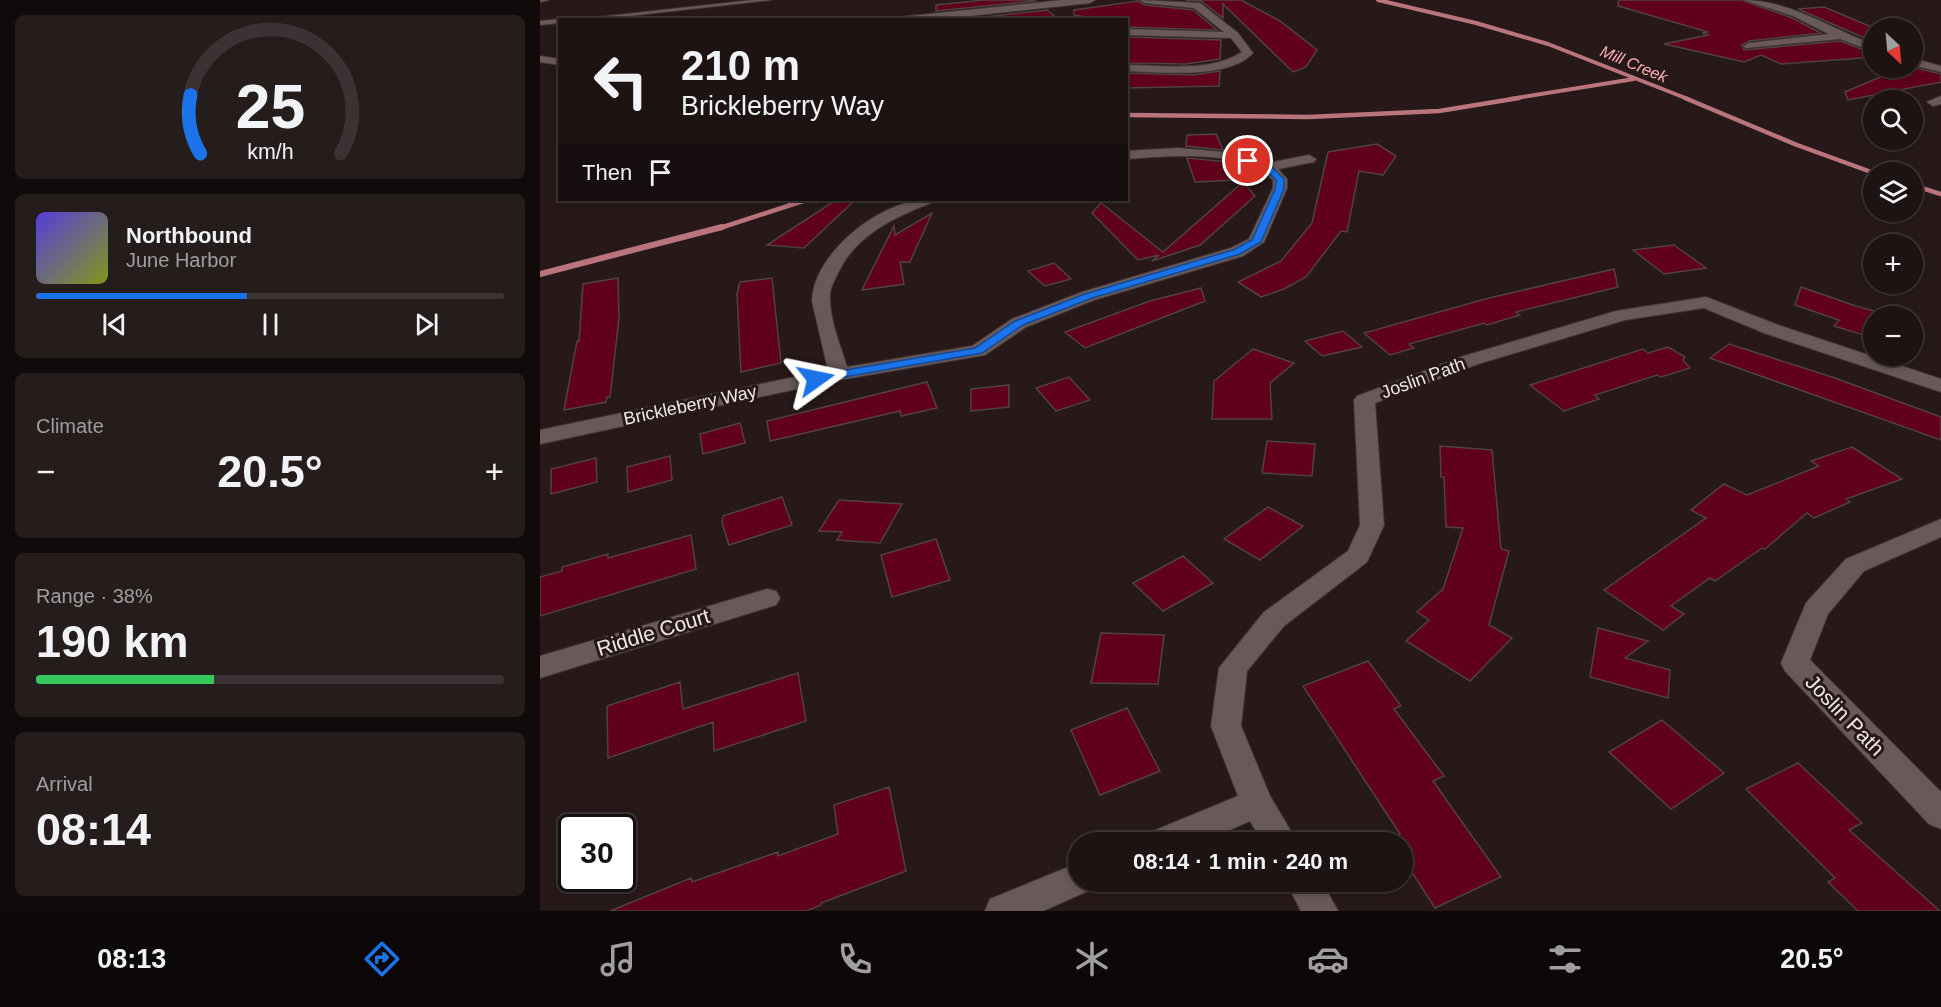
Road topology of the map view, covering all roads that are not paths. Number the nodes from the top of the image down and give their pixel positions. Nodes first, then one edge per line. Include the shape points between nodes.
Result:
1 (547, 0) edge
2 (649, 0) edge
3 (769, 0) edge
4 (1090, 0) edge
5 (1145, 0) edge
6 (1748, 0) edge
7 (540, 1) edge
8 (753, 1) edge
9 (651, 12) junction
10 (592, 18) edge
11 (919, 18) edge
12 (558, 21) edge
13 (540, 23) edge
14 (1128, 32) edge
15 (1234, 35) junction
16 (1841, 36) junction
17 (1863, 45) edge
18 (1749, 46) dead end
19 (540, 59) edge
20 (558, 62) edge
21 (1923, 64) edge
22 (1128, 68) edge
23 (1941, 69) edge
24 (1128, 155) edge
25 (1309, 159) dead end
26 (1267, 167) junction
27 (923, 201) edge
28 (839, 374) junction
29 (1941, 386) edge
30 (540, 437) edge
31 (1941, 527) edge
32 (767, 598) dead end
33 (540, 667) edge
34 (1257, 802) junction
35 (1941, 814) edge
36 (1188, 832) edge
37 (1275, 832) edge
38 (1068, 883) edge
39 (1309, 892) edge
40 (1003, 911) edge
41 (1320, 911) edge

1 - 7 lane
2 - 9 lane
3 - 8 lane
4 - 11 street
5 - 15 street via 1197,5
6 - 16 street via 1796,14
8 - 9 lane
9 - 10 lane
12 - 13 lane
14 - 15 street
15 - 22 street via 1248,53 1223,65
16 - 17 street
16 - 18 street
19 - 20 street
21 - 23 street
24 - 26 street via 1192,152 1230,156
25 - 26 street
26 - 28 street, Brickleberry Way via 1280,179 1280,189 1256,242 1237,252 1088,296 1019,323 978,351
27 - 28 street via 897,210 858,235 831,265 821,293
28 - 30 street, Brickleberry Way
29 - 34 street, Joslin Path via 1771,329 1706,302 1623,315 1471,360 1364,400 1372,525 1358,556 1274,619 1233,668 1226,726
31 - 35 street, Joslin Path via 1855,565 1816,610 1795,663
32 - 33 street, Riddle Court
34 - 36 street
34 - 37 street, Joslin Path
38 - 40 street
39 - 41 street

